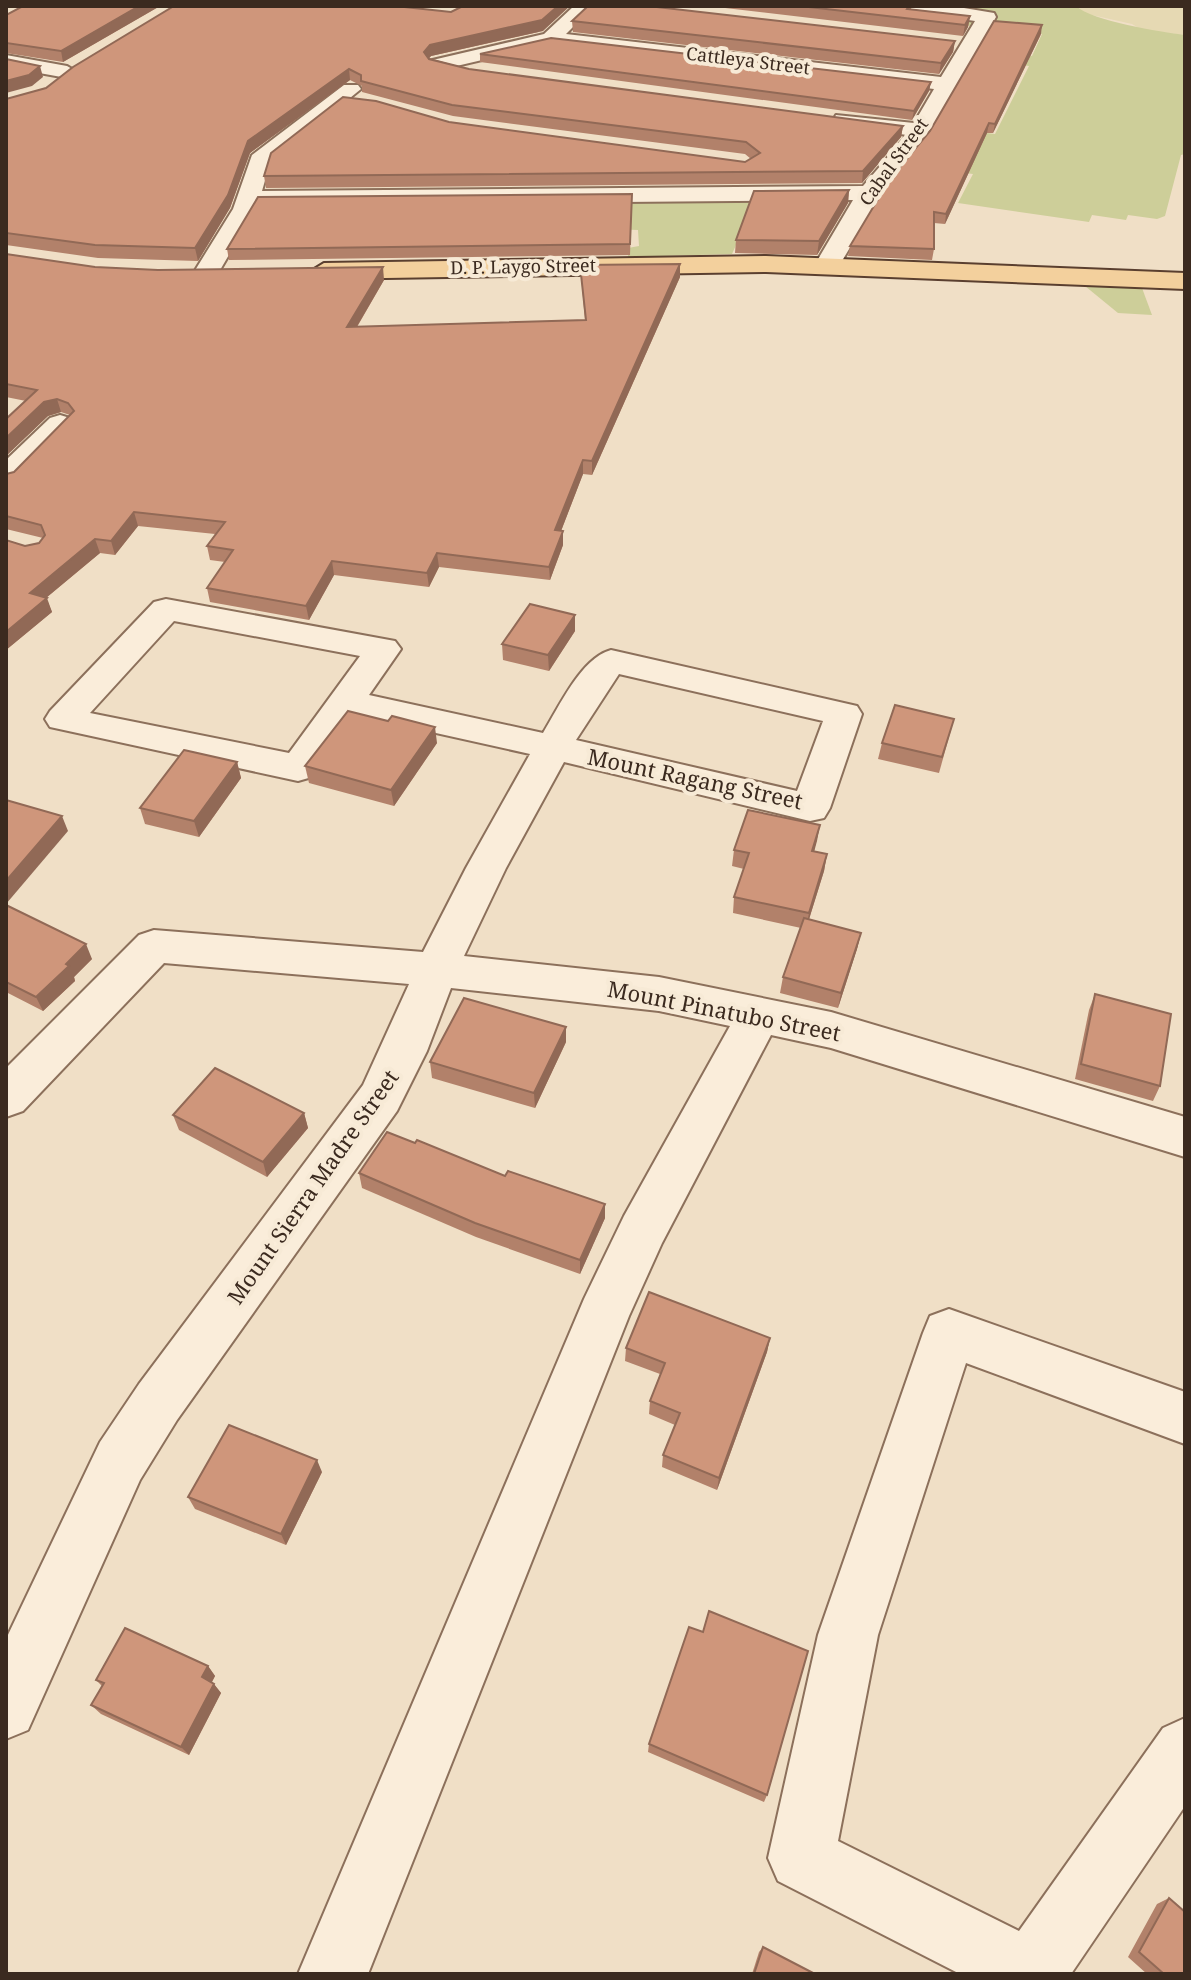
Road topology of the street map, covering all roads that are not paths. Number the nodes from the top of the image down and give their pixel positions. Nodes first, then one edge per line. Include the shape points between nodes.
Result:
1 (585, 6) edge
2 (916, 6) edge
3 (551, 38) junction
4 (6, 61) edge
5 (485, 73) edge
6 (945, 84) junction
7 (40, 93) edge
8 (353, 96) edge
9 (827, 118) edge
10 (920, 130) junction
11 (872, 193) junction
12 (249, 198) junction
13 (827, 266) junction
14 (302, 271) edge
15 (177, 272) edge
16 (207, 272) junction
17 (239, 272) edge
18 (1185, 281) edge
19 (60, 424) edge
20 (6, 477) edge
21 (611, 661) joint
22 (346, 701) junction
23 (552, 749) junction
24 (437, 970) junction
25 (759, 1014) junction
26 (6, 1098) edge
27 (1185, 1137) edge
28 (1185, 1418) edge
29 (6, 1708) edge
30 (1185, 1750) edge
31 (333, 1974) edge

1 - 3 street
2 - 6 street, Cabal Street via 987,17 961,44
3 - 5 street via 428,66
3 - 6 street, Cattleya Street
4 - 7 street via 74,68
6 - 10 street, Cabal Street
8 - 12 street via 260,160
9 - 10 street
10 - 11 street, Cabal Street
11 - 12 street
11 - 13 street, Cabal Street
12 - 16 street
13 - 14 main road, D. P. Laygo Street
13 - 18 main road, D. P. Laygo Street
15 - 16 main road
16 - 17 main road
19 - 20 street
21 - 23 street, Mount Sierra Madre Street
21 - 23 street, Mount Ragang Street via 844,714 810,808
22 - 22 street via 383,649 166,609 63,719 298,768
22 - 23 street, Mount Ragang Street
23 - 24 street, Mount Sierra Madre Street via 483,871
24 - 25 street, Mount Pinatubo Street via 659,994
24 - 26 street, Mount Pinatubo Street via 154,946
24 - 29 street, Mount Sierra Madre Street via 404,1054 380,1098 120,1461
25 - 27 street, Mount Pinatubo Street via 897,1049
25 - 31 street via 603,1316
28 - 30 street via 949,1333 848,1635 801,1858 1031,1973

